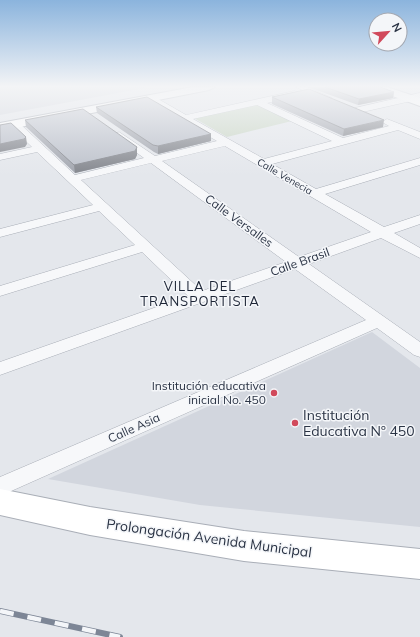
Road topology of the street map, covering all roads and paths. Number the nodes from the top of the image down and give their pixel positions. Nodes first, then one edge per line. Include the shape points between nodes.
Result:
1 (22, 117) edge
2 (44, 117) edge
3 (94, 117) edge
4 (190, 117) edge
5 (289, 117) edge
6 (373, 117) edge
7 (184, 118) joint
8 (97, 119) edge
9 (0, 120) edge
10 (14, 124) junction
11 (0, 127) edge
12 (398, 127) junction
13 (110, 128) edge
14 (420, 136) edge
15 (226, 142) junction
16 (342, 142) junction
17 (40, 148) junction
18 (0, 157) edge
19 (153, 159) junction
20 (420, 161) edge
21 (262, 163) junction
22 (72, 179) junction
23 (314, 193) junction
24 (102, 206) junction
25 (420, 219) edge
26 (382, 232) junction
27 (0, 233) edge
28 (145, 246) junction
29 (420, 254) edge
30 (297, 263) junction
31 (0, 290) edge
32 (200, 298) junction
33 (378, 320) junction
34 (420, 351) edge
35 (0, 369) edge
36 (0, 487) edge
37 (0, 502) edge
38 (420, 564) edge

1 - 9 street
2 - 10 street
3 - 8 street
4 - 7 street
5 - 16 street
6 - 12 street
7 - 15 street, Calle Venecia
10 - 11 street
10 - 17 street
12 - 14 street
12 - 16 street
13 - 19 street, Calle Versalles
15 - 19 street
15 - 21 street, Calle Venecia
16 - 21 street
17 - 18 street
17 - 22 street
19 - 22 street
19 - 30 street, Calle Versalles
20 - 23 street
21 - 23 street, Calle Venecia
22 - 24 street
23 - 26 street, Calle Venecia
24 - 27 street
24 - 28 street
25 - 26 street, Calle Brasil
26 - 29 street, Calle Venecia
26 - 30 street, Calle Brasil
28 - 31 street
28 - 32 street
30 - 32 street, Calle Brasil
30 - 33 street, Calle Versalles
32 - 35 street, Calle Brasil
33 - 34 street, Calle Versalles
33 - 36 street, Calle Asia
37 - 38 street, Prolongación Avenida Municipal via 90,521 244,546

